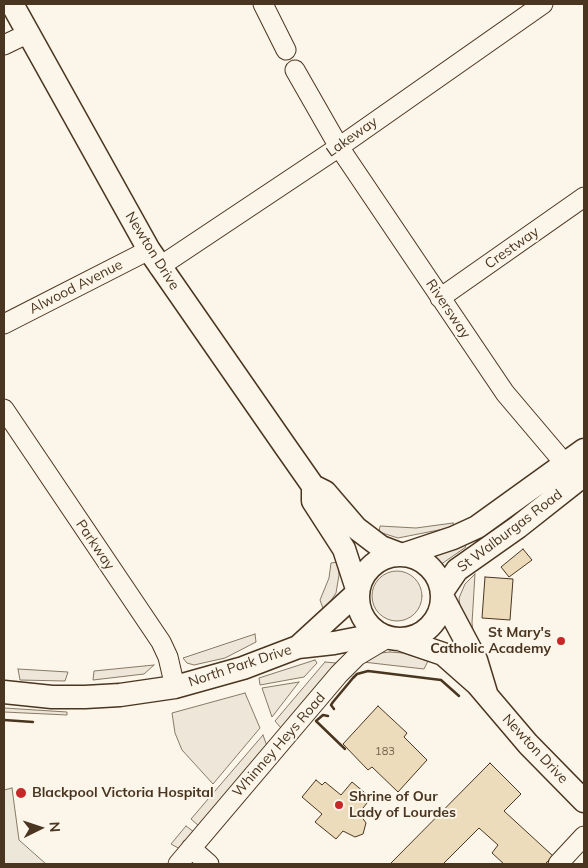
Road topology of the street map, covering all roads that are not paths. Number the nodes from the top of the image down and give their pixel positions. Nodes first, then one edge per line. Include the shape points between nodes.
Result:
1 (12, 4) edge
2 (263, 4) edge
3 (543, 4) edge
4 (29, 34) junction
5 (4, 45) edge
6 (286, 50) dead end
7 (295, 70) dead end
8 (339, 147) junction
9 (584, 197) edge
10 (154, 258) junction
11 (440, 298) junction
12 (4, 324) edge
13 (4, 409) edge
14 (584, 450) edge
15 (575, 470) edge
16 (313, 486) junction
17 (402, 555) junction
18 (358, 592) junction
19 (442, 594) junction
20 (389, 637) junction
21 (298, 647) junction
22 (175, 687) junction
23 (4, 692) edge
24 (487, 696) junction
25 (584, 801) edge
26 (584, 836) edge
27 (192, 848) junction
28 (178, 864) edge
29 (209, 864) edge
30 (558, 864) edge

1 - 4 main road, Newton Drive
2 - 6 street
3 - 8 street, Lakeway
4 - 5 street
4 - 10 main road, Newton Drive
7 - 8 street, Riversway
8 - 10 street, Lakeway
8 - 11 street, Riversway
9 - 11 street, Crestway
10 - 12 street, Alwood Avenue
10 - 16 main road, Newton Drive
11 - 15 street, Riversway via 505,392
13 - 22 street, Parkway via 161,642
14 - 15 main road, St Walburgas Road
15 - 17 main road, St Walburgas Road via 531,489 465,534
15 - 19 main road, St Walburgas Road via 518,527 457,570
16 - 17 main road, Newton Drive via 325,492 356,528 381,547
16 - 18 main road, Newton Drive via 313,501 344,549
17 - 18 main road via 374,563 362,577
17 - 19 main road via 428,566 439,582
18 - 20 main road via 361,613 374,630
18 - 21 main road, North Park Drive
19 - 20 main road via 438,614 429,626 416,636
19 - 24 main road, Newton Drive via 476,660
20 - 21 main road, North Park Drive
20 - 24 main road, Newton Drive via 442,654
20 - 27 street, Whinney Heys Road via 357,656 339,674
21 - 22 main road, North Park Drive via 243,668
22 - 23 main road, North Park Drive via 85,697
24 - 25 main road, Newton Drive
26 - 30 street
27 - 28 street, Whinney Heys Road
27 - 29 street

